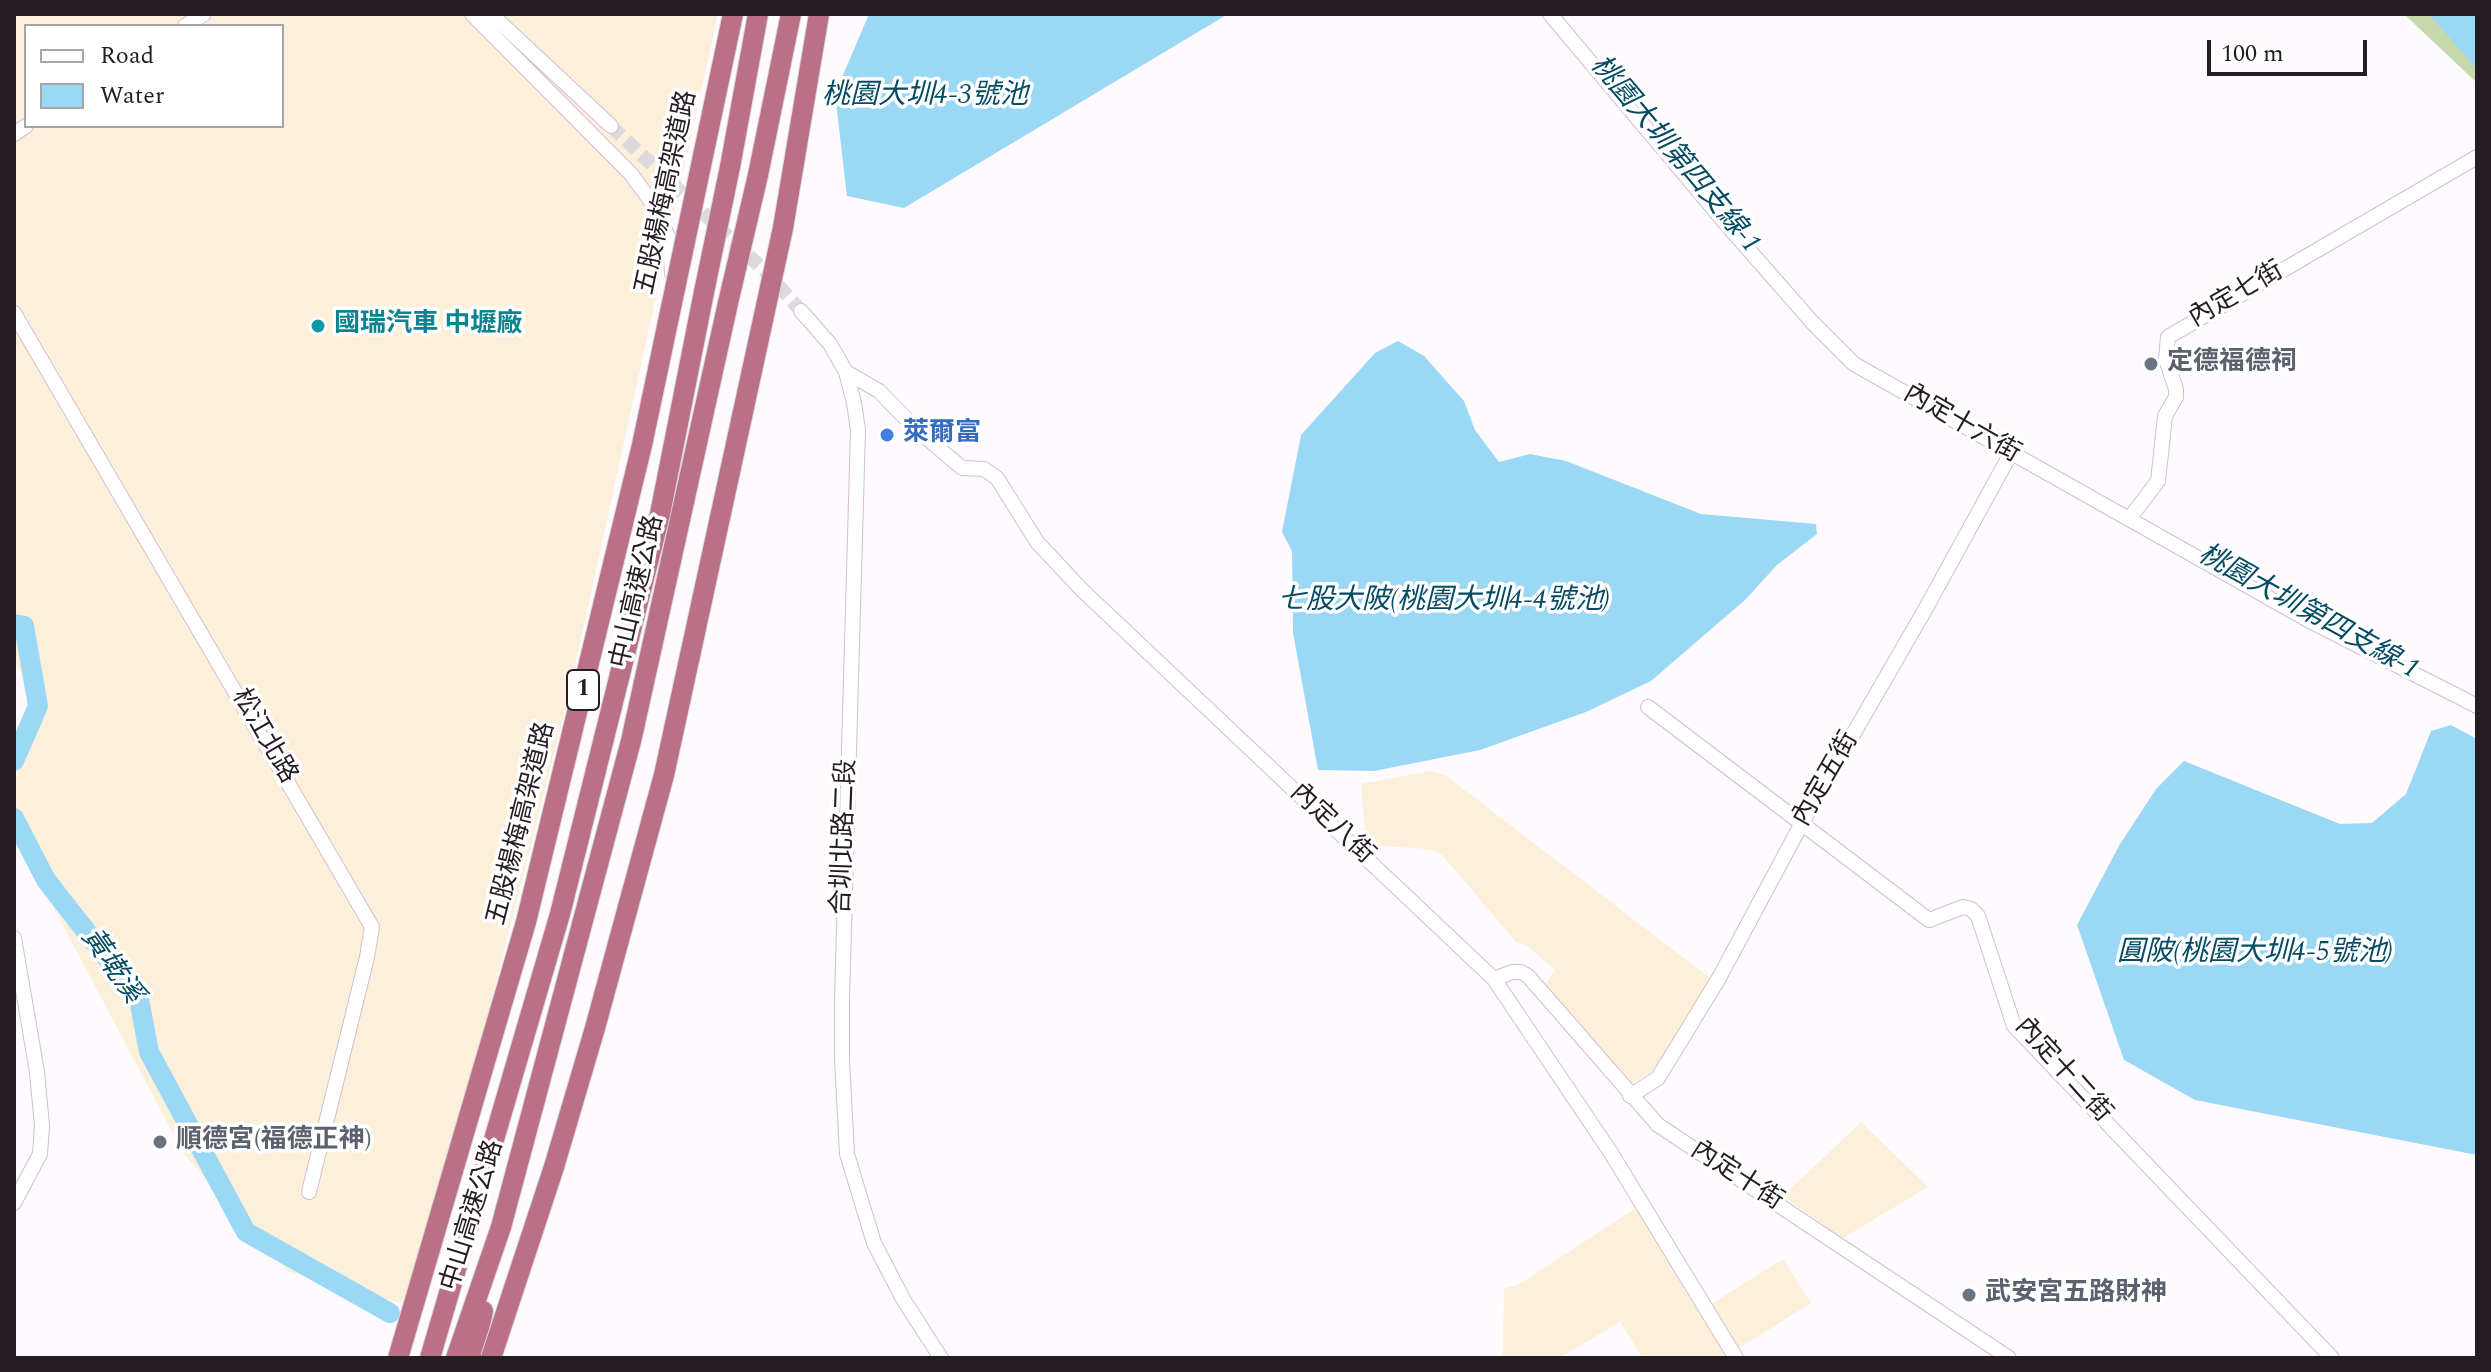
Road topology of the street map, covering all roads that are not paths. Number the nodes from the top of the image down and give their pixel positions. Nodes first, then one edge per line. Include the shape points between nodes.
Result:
1 (472, 14) edge
2 (491, 14) edge
3 (733, 14) edge
4 (758, 14) edge
5 (791, 14) edge
6 (819, 14) edge
7 (1550, 14) edge
8 (517, 38) junction
9 (529, 70) junction
10 (611, 126) tunnel mouth
11 (2477, 157) edge
12 (801, 311) tunnel mouth
13 (14, 313) edge
14 (846, 372) junction
15 (2011, 453) junction
16 (2129, 519) junction
17 (2477, 706) edge
18 (1648, 707) dead end
19 (1802, 823) junction
20 (14, 938) edge
21 (1494, 979) junction
22 (1630, 1096) junction
23 (309, 1192) dead end
24 (14, 1203) edge
25 (501, 1227) junction
26 (397, 1351) edge
27 (428, 1358) edge
28 (456, 1358) edge
29 (473, 1358) edge
30 (491, 1358) edge
31 (941, 1358) edge
32 (1736, 1358) edge
33 (2009, 1358) edge
34 (2332, 1358) edge

1 - 9 street
2 - 8 street
3 - 26 highway, 五股楊梅高架道路 / 1, bridge via 642,445 526,922
4 - 27 highway, 中山高速公路 / 1, bridge via 660,514 564,898 440,1332
5 - 25 highway, 中山高速公路 / 1, bridge via 631,741
6 - 30 highway, bridge via 777,257 664,775 554,1167
7 - 15 street, 內定十六街 via 1727,225 1850,360
8 - 9 street
8 - 10 street
9 - 26 street via 631,174 653,204 670,241 676,331 602,651 513,985 448,1220
11 - 16 street, 內定七街 via 2168,337 2166,359 2176,397 2165,416 2158,481
12 - 14 street, 合圳北路二段
13 - 23 street, 松江北路 via 372,927
14 - 21 street, 內定八街 via 879,391 962,468 984,469 997,478 1037,542 1082,590
14 - 31 street, 合圳北路二段 via 858,430 842,999 847,1154 874,1243
15 - 16 street, 內定十六街
15 - 19 street, 內定五街
16 - 17 street, 內定十六街 via 2308,620
18 - 19 street
19 - 22 street, 內定五街 via 1658,1078
19 - 34 street, 內定十二街 via 1929,920 1963,907 1978,916 2014,1026
20 - 24 street via 42,1126 40,1154
21 - 22 street, 內定十街 via 1512,972 1528,976
21 - 32 street, 內定八街 via 1611,1153
22 - 33 street, 內定十街 via 1658,1125
25 - 28 highway, 中山高速公路 / 1
25 - 29 highway

